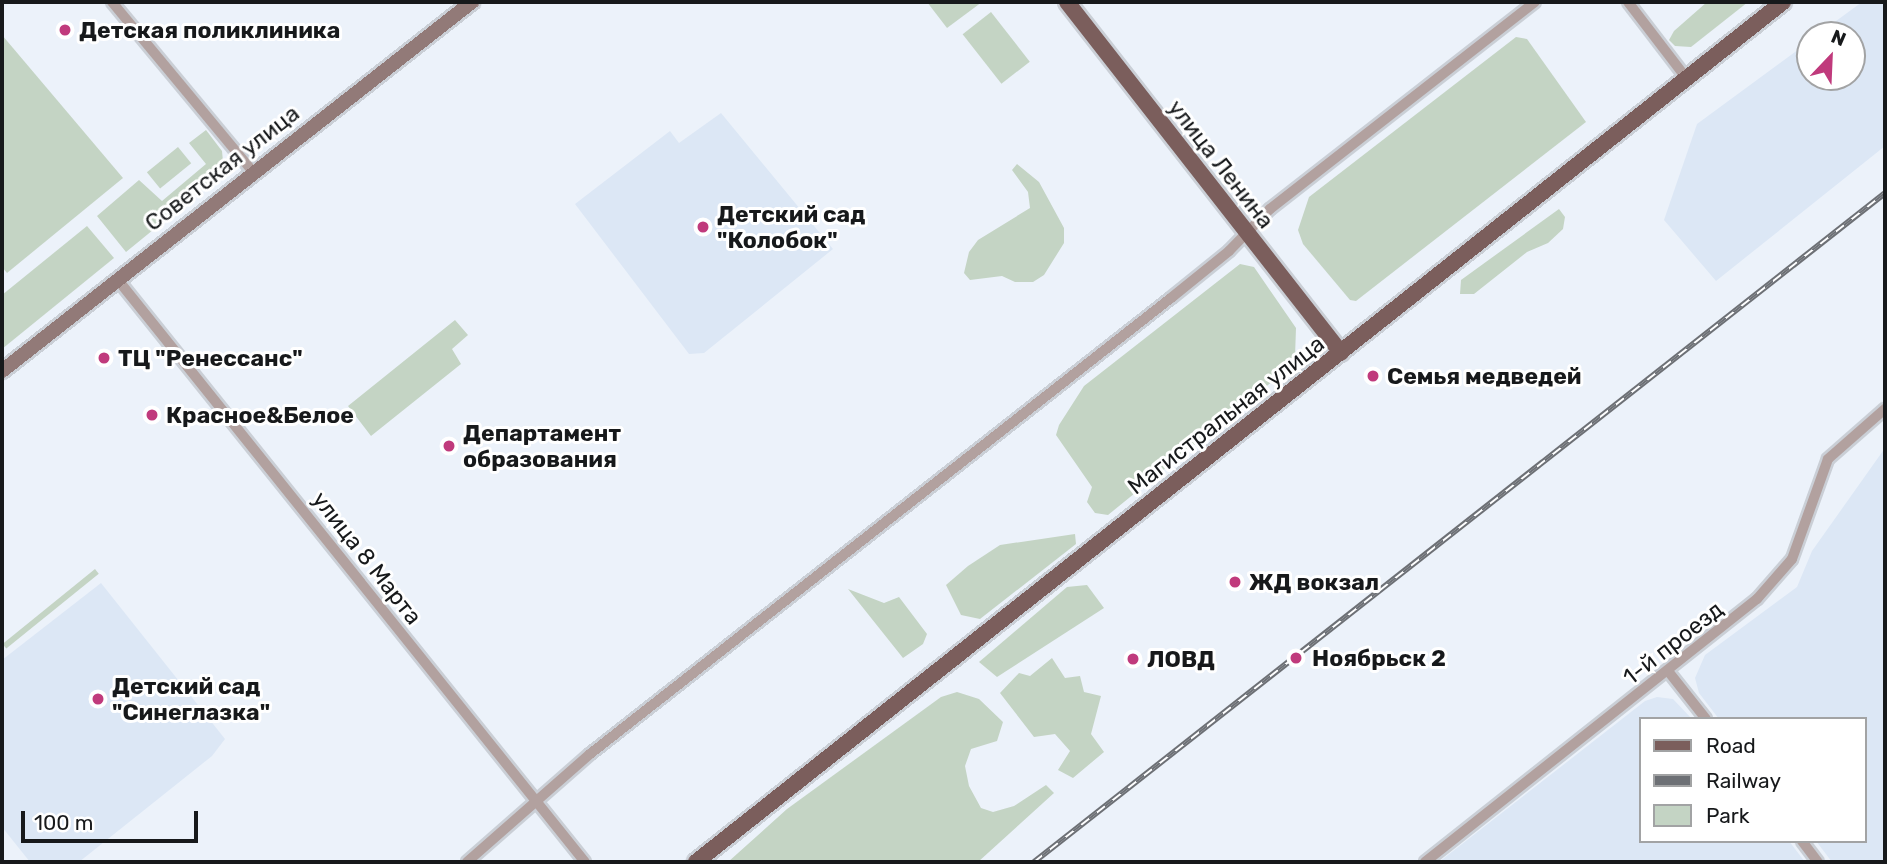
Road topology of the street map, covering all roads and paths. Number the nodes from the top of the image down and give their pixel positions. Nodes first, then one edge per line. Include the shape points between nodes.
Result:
1 (112, 2) edge
2 (472, 2) edge
3 (1067, 2) edge
4 (1535, 2) edge
5 (1628, 2) edge
6 (1783, 2) edge
7 (1687, 79) junction
8 (253, 172) junction
9 (1246, 233) junction
10 (118, 280) junction
11 (1340, 353) junction
12 (2, 371) edge
13 (1885, 409) edge
14 (1668, 671) junction
15 (1704, 717) edge
16 (537, 802) junction
17 (1804, 843) edge
18 (467, 862) edge
19 (584, 862) edge
20 (696, 862) edge
21 (1425, 862) edge
22 (1818, 862) edge

1 - 8 street
2 - 8 main road, Советская улица
3 - 9 main road, улица Ленина
4 - 9 street via 1270,209
5 - 7 street
6 - 7 main road, Магистральная улица
7 - 11 main road, Магистральная улица
8 - 10 main road, Советская улица
9 - 11 main road, улица Ленина
9 - 16 street via 1160,307 590,754
10 - 12 main road, Советская улица
10 - 16 street, улица 8 Марта
11 - 20 main road, Магистральная улица
13 - 14 street, 1-й проезд via 1828,460 1797,547 1782,575
14 - 15 street
14 - 21 street, 1-й проезд
16 - 18 street
16 - 19 street, улица 8 Марта
17 - 22 street

